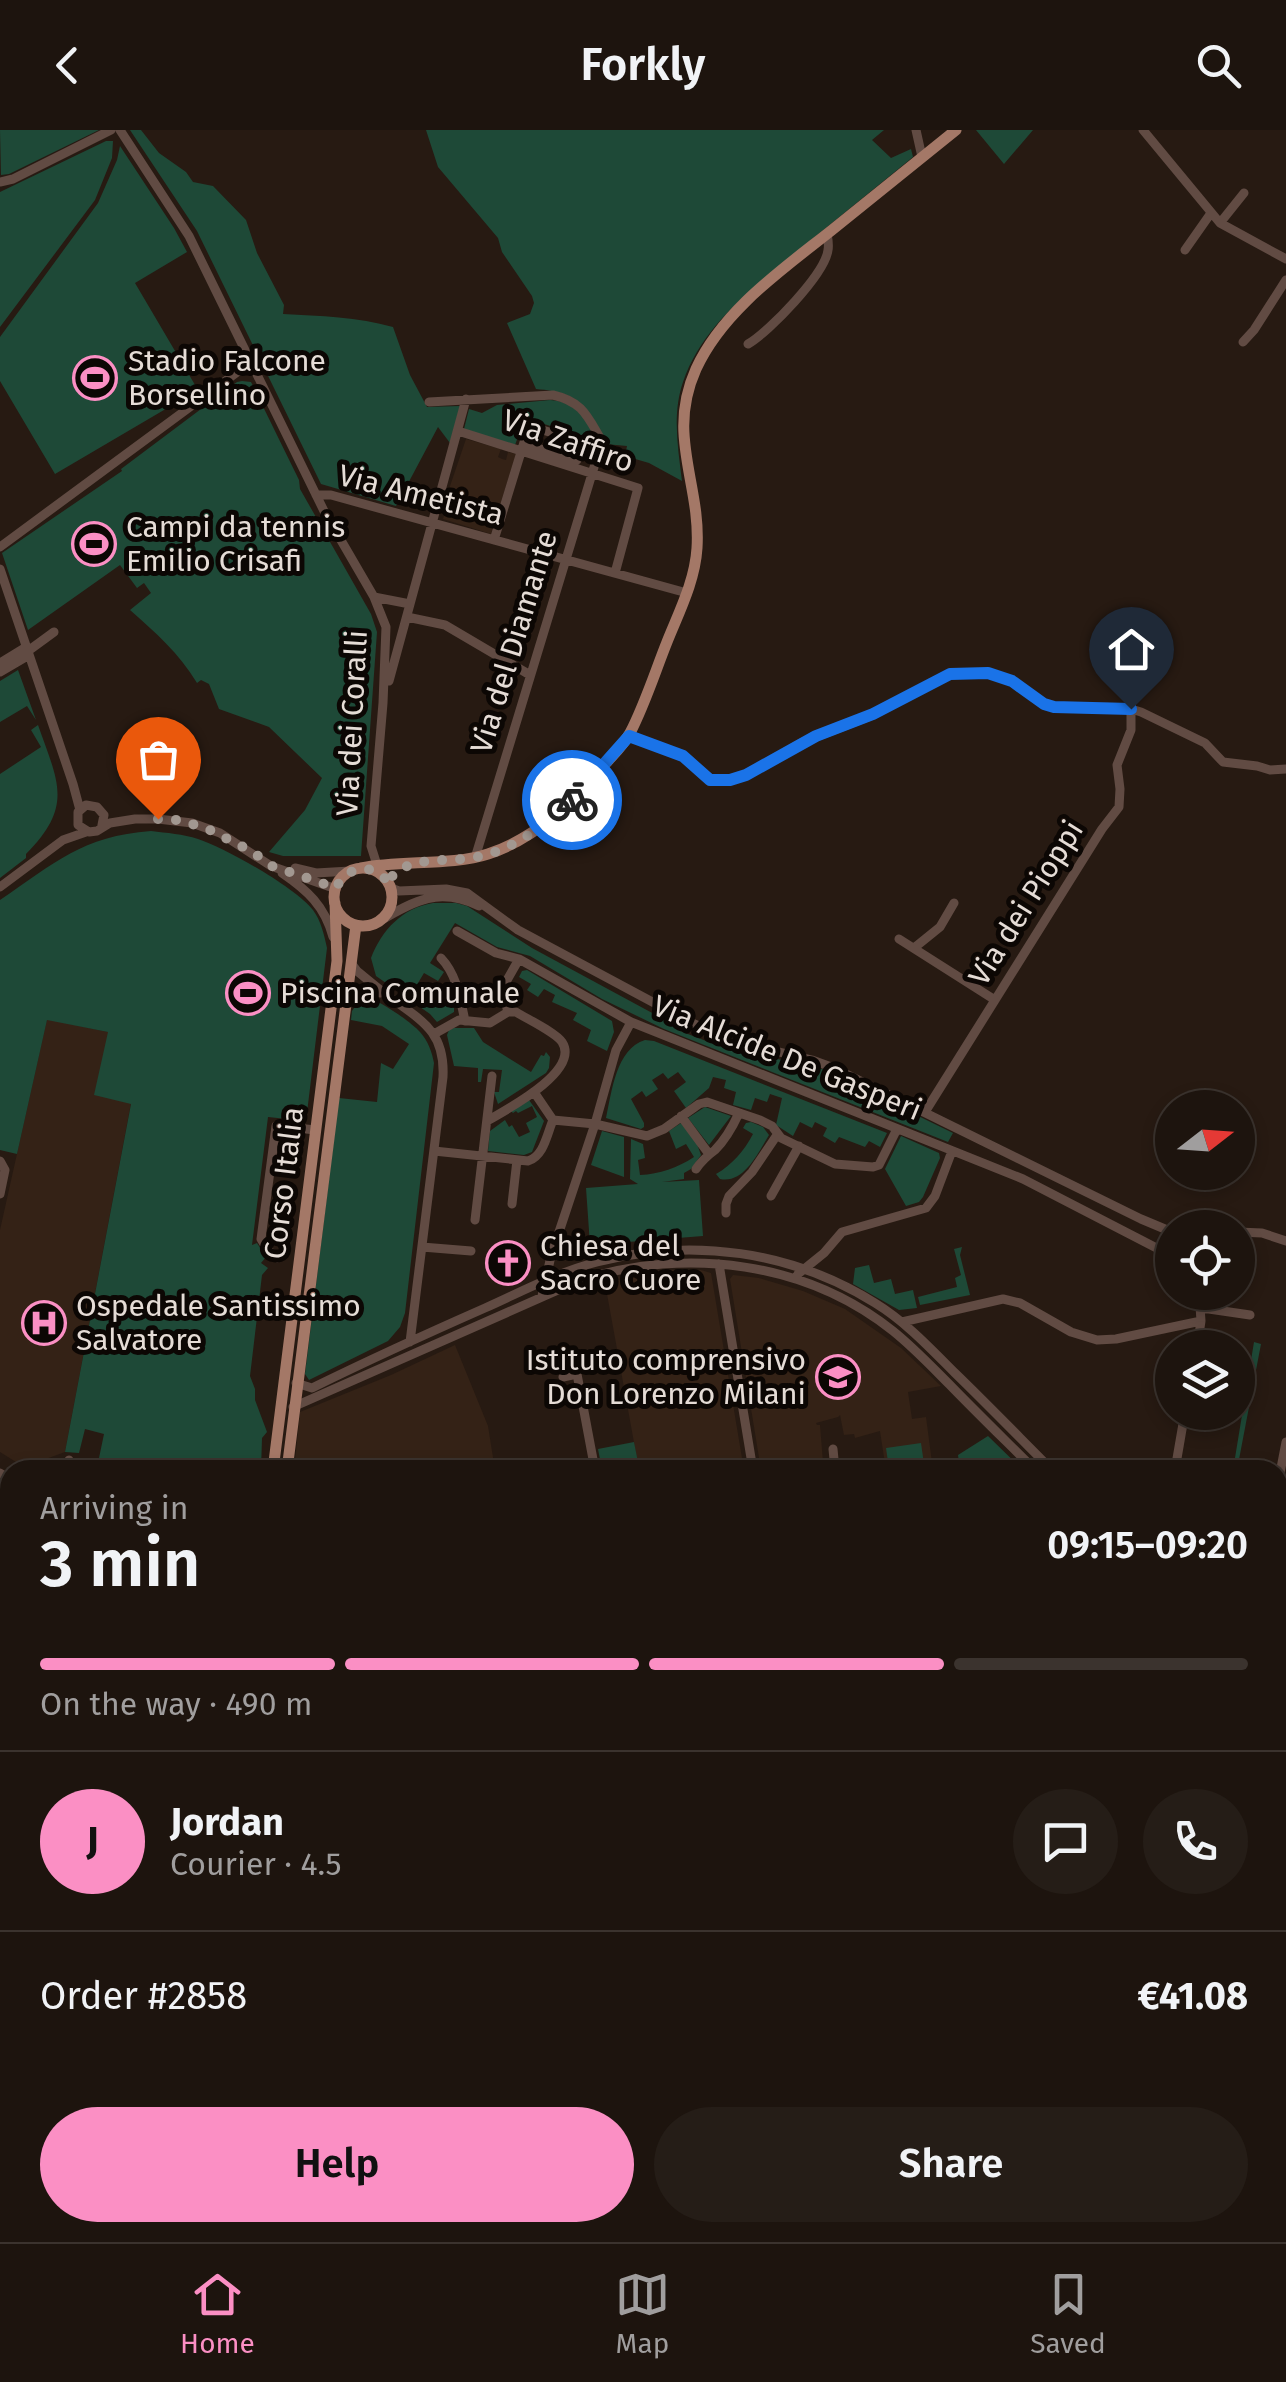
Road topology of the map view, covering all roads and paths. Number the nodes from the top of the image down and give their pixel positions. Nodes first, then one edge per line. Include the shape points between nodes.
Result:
1 (110, 130) edge
2 (120, 130) edge
3 (916, 130) edge
4 (956, 130) edge
5 (1143, 130) edge
6 (922, 157) junction
7 (0, 182) edge
8 (1244, 193) dead end
9 (1211, 213) junction
10 (1220, 223) junction
11 (827, 234) junction
12 (1186, 250) dead end
13 (1286, 259) edge
14 (1286, 280) edge
15 (1243, 342) dead end
16 (748, 344) dead end
17 (251, 362) junction
18 (466, 398) junction
19 (429, 402) dead end
20 (458, 431) junction
21 (523, 448) junction
22 (592, 473) junction
23 (316, 495) junction
24 (432, 522) junction
25 (494, 540) junction
26 (0, 547) edge
27 (566, 559) junction
28 (0, 569) edge
29 (615, 573) junction
30 (687, 593) junction
31 (374, 597) junction
32 (410, 604) junction
33 (407, 617) junction
34 (386, 626) junction
35 (403, 630) junction
36 (54, 632) dead end
37 (28, 651) junction
38 (0, 662) edge
39 (0, 672) edge
40 (530, 675) junction
41 (383, 704) junction
42 (1131, 709) junction
43 (629, 736) junction
44 (1286, 770) edge
45 (73, 784) junction
46 (98, 808) junction
47 (78, 815) junction
48 (135, 819) junction
49 (102, 826) junction
50 (86, 832) junction
51 (63, 840) junction
52 (371, 846) junction
53 (251, 851) junction
54 (475, 858) junction
55 (420, 861) junction
56 (377, 865) junction
57 (272, 866) junction
58 (355, 870) junction
59 (389, 884) junction
60 (0, 886) edge
61 (336, 888) junction
62 (954, 903) dead end
63 (335, 904) junction
64 (498, 916) junction
65 (380, 921) junction
66 (356, 925) junction
67 (457, 930) dead end
68 (899, 938) dead end
69 (914, 948) junction
70 (440, 958) dead end
71 (519, 959) junction
72 (344, 962) junction
73 (391, 998) junction
74 (995, 1000) junction
75 (344, 1008) junction
76 (508, 1012) junction
77 (464, 1021) junction
78 (631, 1022) junction
79 (434, 1034) junction
80 (492, 1076) dead end
81 (534, 1092) junction
82 (740, 1112) junction
83 (924, 1112) junction
84 (681, 1116) junction
85 (487, 1120) junction
86 (552, 1120) junction
87 (595, 1124) junction
88 (897, 1129) junction
89 (316, 1130) junction
90 (778, 1135) junction
91 (798, 1146) junction
92 (434, 1151) junction
93 (952, 1151) junction
94 (709, 1154) junction
95 (483, 1156) junction
96 (517, 1160) junction
97 (0, 1161) edge
98 (696, 1168) dead end
99 (1, 1181) edge
100 (0, 1194) edge
101 (771, 1196) dead end
102 (512, 1204) dead end
103 (726, 1213) dead end
104 (475, 1220) dead end
105 (1155, 1225) edge
106 (1255, 1233) edge
107 (1286, 1241) edge
108 (1155, 1245) edge
109 (422, 1247) junction
110 (471, 1251) dead end
111 (277, 1258) dead end
112 (720, 1264) junction
113 (799, 1272) junction
114 (544, 1282) junction
115 (542, 1296) junction
116 (1202, 1310) edge
117 (1216, 1310) edge
118 (1250, 1315) dead end
119 (1201, 1321) junction
120 (902, 1322) junction
121 (1199, 1330) edge
122 (410, 1341) junction
123 (414, 1352) junction
124 (563, 1377) dead end
125 (296, 1383) junction
126 (294, 1407) junction
127 (1182, 1430) edge
128 (833, 1449) dead end
129 (274, 1460) edge
130 (288, 1460) edge
131 (593, 1460) edge
132 (751, 1460) edge
133 (834, 1460) edge
134 (1025, 1460) edge
135 (1042, 1460) edge
136 (1177, 1460) edge

1 - 7 street
2 - 17 street, Via dei Coralli via 189,236
3 - 6 street
4 - 6 main road
5 - 9 street
6 - 11 main road
8 - 10 street
9 - 10 street
9 - 12 street
10 - 13 street
11 - 16 street via 828,254 815,275
11 - 30 main road via 739,310 697,367 683,416 697,534
14 - 15 street
17 - 23 street, Via dei Coralli
17 - 26 street
18 - 19 street
18 - 20 street
18 - 22 street, Via del Diamante via 552,395 580,406 602,441
20 - 21 street, Via Zaffiro
20 - 24 street
21 - 21 street via 577,460 582,442 529,426
21 - 22 street, Via Zaffiro
21 - 25 street
22 - 27 street, Via del Diamante
22 - 29 street, Via Zaffiro via 638,488
23 - 24 street, Via Ametista
23 - 31 street, Via dei Coralli
24 - 25 street, Via Ametista
24 - 32 street
25 - 27 street, Via Ametista
27 - 29 street, Via Ametista
27 - 40 street, Via del Diamante
28 - 37 street
29 - 30 street, Via Ametista
30 - 43 main road
31 - 32 street
31 - 34 street, Via dei Coralli
32 - 33 street
33 - 35 street
33 - 40 street via 445,625
34 - 35 street
34 - 41 street, Via dei Coralli
35 - 41 street
36 - 37 street
37 - 38 street
37 - 39 street
37 - 45 street
40 - 54 street, Via del Diamante
41 - 52 street, Via dei Coralli
42 - 43 street via 1054,707 988,673 950,674 730,780 710,780 683,756
42 - 44 street via 1205,743 1223,762
42 - 74 street, Via dei Pioppi via 1117,765 1118,807
43 - 54 main road via 557,814 505,848
45 - 46 street
45 - 47 street
46 - 47 street via 86,805
46 - 48 street
46 - 49 street
47 - 50 street
47 - 51 street
48 - 49 street
48 - 53 street via 192,823
49 - 50 street
50 - 51 street
51 - 60 street
52 - 56 street
52 - 58 street
53 - 57 street
53 - 58 street via 316,873
54 - 55 main road
55 - 56 main road
55 - 59 main road via 393,874
56 - 58 main road
56 - 59 street
57 - 61 street
57 - 72 street via 323,910
58 - 59 main road via 374,870
58 - 61 main road
59 - 64 street via 399,892 458,890
59 - 65 main road via 391,906
61 - 63 main road
62 - 69 street via 940,927
63 - 66 main road
63 - 72 main road, Corso Italia
64 - 65 street via 458,898 436,897
64 - 83 street via 697,1026 834,1068
65 - 66 main road
66 - 72 main road, Corso Italia
67 - 71 street
68 - 69 street
69 - 74 street
70 - 77 street via 456,982
71 - 76 street via 502,989
71 - 78 street
72 - 73 street
72 - 75 main road, Corso Italia
72 - 89 main road, Corso Italia
73 - 75 street via 363,990
73 - 79 street
74 - 83 street, Via dei Pioppi
75 - 125 main road, Corso Italia
76 - 77 street via 490,1023
76 - 81 street via 564,1046 554,1075
77 - 79 street
78 - 87 street, Via Alcide De Gasperi
78 - 88 street, Via Alcide De Gasperi
79 - 92 street via 444,1063
80 - 85 street
81 - 85 street
81 - 86 street
82 - 84 street via 702,1102
82 - 90 street
82 - 94 street
83 - 105 street
84 - 87 street via 647,1136
84 - 94 street
85 - 95 street
86 - 87 street
86 - 96 street via 535,1159
87 - 114 street, Via Alcide De Gasperi
88 - 91 street via 873,1167 835,1164
88 - 93 street, Via Alcide De Gasperi
89 - 111 street via 276,1126 261,1239
89 - 129 main road, Corso Italia
90 - 91 street
90 - 103 street via 729,1196
91 - 101 street
92 - 95 street
92 - 109 street
93 - 108 street, Via Alcide De Gasperi
93 - 113 street via 926,1208 842,1232
94 - 98 street
95 - 96 street
95 - 104 street
96 - 102 street
97 - 99 street
99 - 100 street
106 - 107 street
109 - 110 street
109 - 122 street
112 - 113 street
112 - 115 street via 629,1268
112 - 132 street
113 - 114 street via 765,1257 691,1249 601,1261
113 - 120 street via 876,1303
113 - 134 street via 894,1332
114 - 115 street, Via Alcide De Gasperi
114 - 122 street
115 - 123 street
116 - 119 street
117 - 118 street
119 - 120 street via 1097,1340 1002,1299
119 - 121 street
120 - 135 street
122 - 123 street
122 - 125 street via 312,1388
123 - 126 street
124 - 131 street via 577,1374
125 - 126 main road, Corso Italia
126 - 130 main road, Corso Italia
127 - 136 street
128 - 133 street

